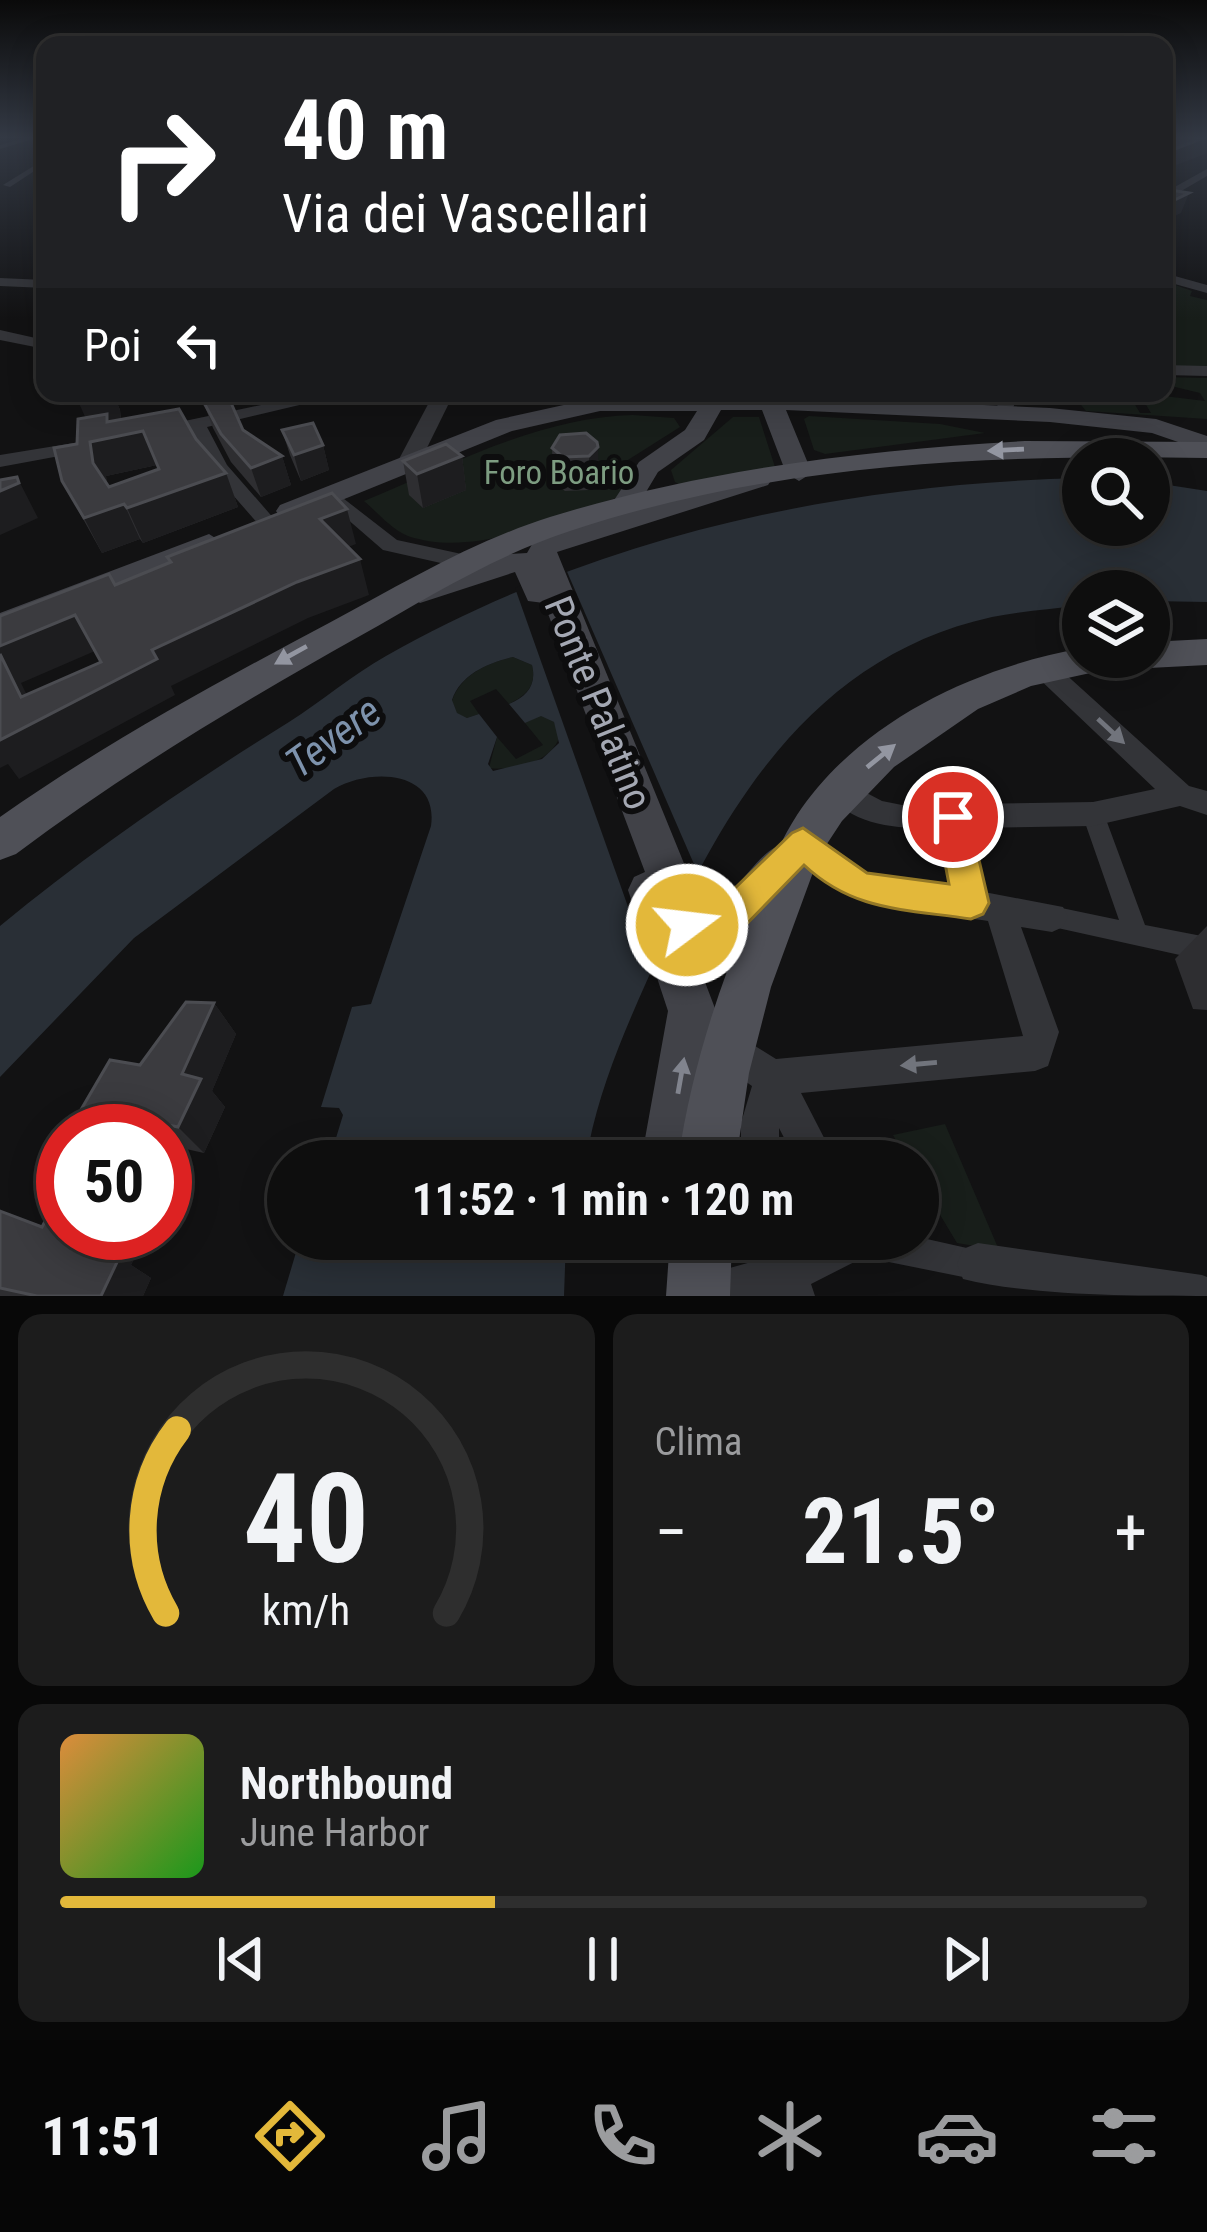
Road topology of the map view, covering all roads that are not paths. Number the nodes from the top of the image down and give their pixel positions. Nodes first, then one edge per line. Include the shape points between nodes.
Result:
1 (1173, 280) edge
2 (0, 282) edge
3 (36, 284) edge
4 (1207, 289) edge
5 (0, 335) edge
6 (35, 342) dead end
7 (1173, 370) edge
8 (1207, 371) edge
9 (298, 402) edge
10 (440, 402) edge
11 (646, 402) edge
12 (714, 402) edge
13 (770, 402) edge
14 (1007, 402) edge
15 (196, 423) junction
16 (134, 437) edge
17 (112, 441) edge
18 (1207, 447) edge
19 (6, 460) edge
20 (410, 461) junction
21 (800, 473) junction
22 (759, 478) junction
23 (330, 494) junction
24 (623, 508) junction
25 (266, 521) junction
26 (463, 562) junction
27 (536, 565) junction
28 (395, 602) junction
29 (0, 625) edge
30 (1207, 652) edge
31 (1170, 654) edge
32 (1062, 665) edge
33 (1042, 668) junction
34 (842, 791) junction
35 (1194, 799) edge
36 (1093, 814) junction
37 (953, 817) junction
38 (0, 841) edge
39 (803, 843) junction
40 (985, 906) junction
41 (1052, 917) joint
42 (1136, 933) junction
43 (1207, 949) edge
44 (751, 1063) junction
45 (672, 1140) edge
46 (716, 1140) edge
47 (760, 1140) edge
48 (803, 1140) edge
49 (939, 1256) edge
50 (685, 1260) edge
51 (700, 1260) edge
52 (978, 1264) joint
53 (786, 1270) edge
54 (1130, 1291) edge
55 (698, 1296) edge
56 (1202, 1296) edge

1 - 4 street
2 - 3 street
5 - 6 street
7 - 8 street
9 - 15 street
10 - 20 street
11 - 20 main road via 559,409
12 - 24 main road via 695,435 648,467
13 - 21 main road
14 - 18 main road via 1156,426
15 - 16 street
15 - 25 street via 219,467
17 - 19 street
18 -> 21 main road via 1010,449
20 - 23 main road
21 - 22 main road
22 - 24 main road
22 - 27 main road, Ponte Palatino via 562,539 544,547
23 - 25 main road
23 - 26 street via 390,545
24 - 26 main road
25 - 29 main road
26 - 28 main road
27 - 28 main road, Ponte Palatino via 514,560
27 - 39 main road, Ponte Palatino via 693,930 721,927
45 -> 27 main road, Ponte Palatino via 690,1029 687,992
28 -> 38 main road via 233,688
30 - 31 main road
32 - 33 main road
34 -> 33 main road via 942,709
33 -> 35 street
34 - 37 street via 891,816
34 - 39 main road
35 - 36 street
36 - 37 street
36 - 42 street
37 - 40 street
39 - 40 street via 863,888
39 - 44 main road via 747,978
40 - 41 street
40 -> 44 street via 1042,1032 1035,1054
41 - 42 street
42 - 43 street
44 - 46 main road
44 - 47 street
44 - 48 street
49 - 52 street
50 - 55 main road
51 - 55 main road
52 - 54 street
53 - 55 street
54 - 56 street

